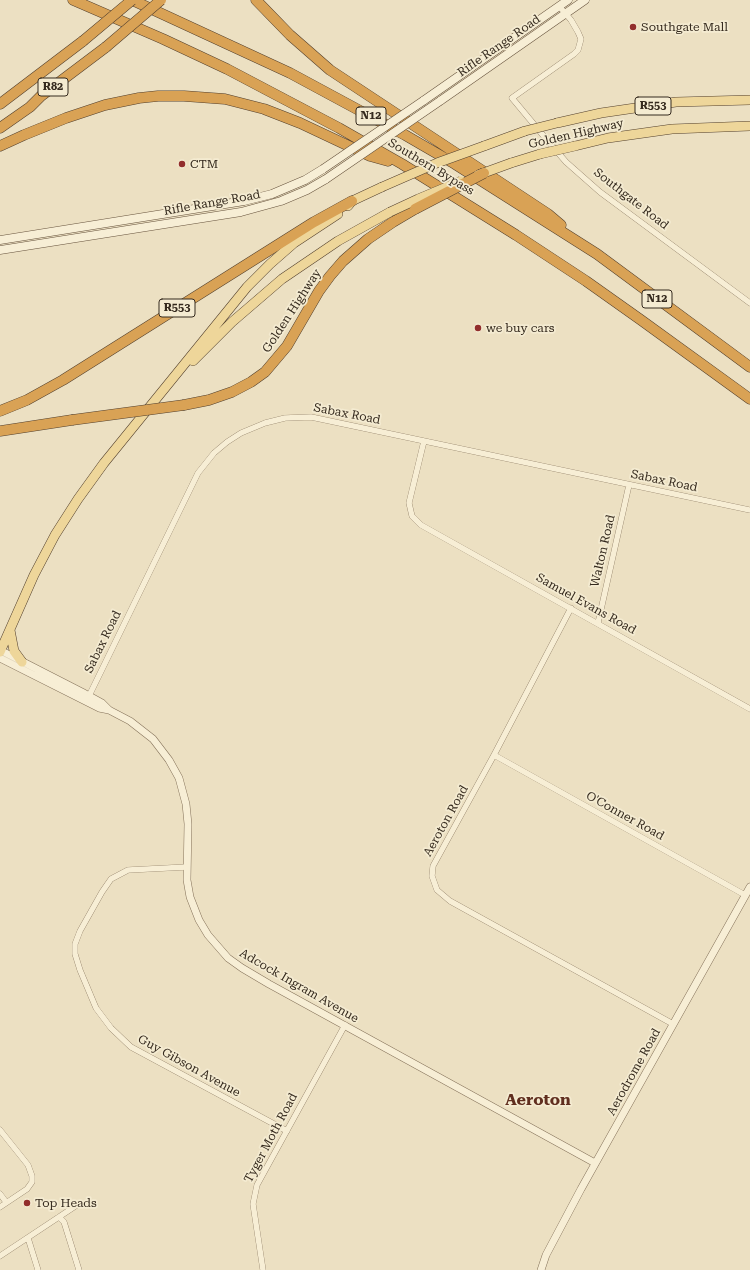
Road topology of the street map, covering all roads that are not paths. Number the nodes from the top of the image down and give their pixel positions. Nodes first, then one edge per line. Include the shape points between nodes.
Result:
1 (73, 0) edge
2 (132, 0) edge
3 (161, 0) edge
4 (256, 0) edge
5 (568, 0) edge
6 (585, 0) edge
7 (559, 6) junction
8 (566, 14) junction
9 (750, 100) edge
10 (0, 104) edge
11 (750, 126) edge
12 (0, 128) edge
13 (0, 146) edge
14 (402, 164) junction
15 (484, 173) junction
16 (352, 201) junction
17 (0, 240) edge
18 (0, 250) edge
19 (596, 254) junction
20 (750, 303) edge
21 (750, 367) edge
22 (158, 396) junction
23 (750, 399) edge
24 (0, 411) edge
25 (0, 431) edge
26 (424, 441) junction
27 (629, 485) junction
28 (750, 510) edge
29 (571, 608) junction
30 (598, 623) junction
31 (10, 629) junction
32 (0, 640) edge
33 (0, 653) edge
34 (22, 662) junction
35 (88, 699) junction
36 (750, 709) edge
37 (494, 755) junction
38 (187, 867) junction
39 (750, 887) edge
40 (745, 895) junction
41 (673, 1024) junction
42 (345, 1025) junction
43 (0, 1130) edge
44 (287, 1131) junction
45 (596, 1163) junction
46 (0, 1194) edge
47 (6, 1202) junction
48 (77, 1205) dead end
49 (0, 1207) edge
50 (59, 1216) junction
51 (28, 1238) junction
52 (0, 1256) edge
53 (38, 1270) edge
54 (80, 1270) edge
55 (263, 1270) edge
56 (542, 1270) edge

1 - 14 highway, Southern Bypass / N12 via 227,69
2 - 10 highway, R82, bridge
2 - 19 highway, Southern Bypass / N12 via 290,72 348,103 455,164
3 - 12 highway, R82, bridge via 30,107
4 - 19 highway via 290,35 330,70 548,214
5 - 7 main road, Rifle Range Road
6 - 8 main road, Rifle Range Road
7 - 8 street
7 - 17 main road, Rifle Range Road, bridge via 323,170 272,194 244,201
8 - 18 main road, Rifle Range Road, bridge via 326,179 281,201 242,212
8 - 20 street, Southgate Road via 581,39 578,50 512,98 566,162 600,192
9 - 16 main road, Golden Highway / R553, bridge via 676,102 601,113 525,131 437,163
11 - 15 main road, Golden Highway / R553, bridge via 672,129 608,138 540,154
13 - 14 highway via 105,105 145,98 184,96 225,99 264,109 370,156
14 - 23 highway, Southern Bypass / N12 via 586,281
15 - 22 main road, bridge via 457,182 390,212 332,244 282,279 232,322
15 - 25 highway, Golden Highway / R553, bridge via 415,209 368,239 330,276 287,346 265,372 229,394 184,405
16 - 22 main road via 340,213 294,243 247,287
16 - 24 highway, Golden Highway / R553 via 314,222 63,380 27,400
19 - 21 highway, Southern Bypass / N12
22 - 31 main road via 104,462 55,535
26 - 27 street, Sabax Road
26 - 29 street, Samuel Evans Road via 409,504 412,516 421,525
26 - 35 street, Sabax Road via 311,417 285,418 265,423 227,442 198,473
27 - 28 street, Sabax Road
27 - 30 street, Walton Road
29 - 30 street, Samuel Evans Road
29 - 37 street, Aeroton Road
30 - 36 street, Samuel Evans Road
31 - 32 main road
31 - 33 main road
31 - 34 main road via 14,651
33 - 34 street, Adcock Ingram Avenue
33 - 35 street, Adcock Ingram Avenue
34 - 35 street, Adcock Ingram Avenue
35 - 38 street, Adcock Ingram Avenue via 100,708 130,721 153,739 175,768 184,793 187,814
37 - 40 street, O'Conner Road
37 - 41 street, Aeroton Road via 433,866 432,876 437,890 450,901
38 - 42 street, Adcock Ingram Avenue via 186,880 193,907 208,935 221,951 242,968
38 - 44 street, Guy Gibson Avenue via 128,870 111,879 75,944 80,970 96,1008 111,1028 131,1047
39 - 40 street, Aerodrome Road
40 - 41 street, Aerodrome Road
41 - 45 street, Aerodrome Road
42 - 44 street, Tyger Moth Road
42 - 45 street, Adcock Ingram Avenue
43 - 47 street via 28,1165 32,1176 32,1182 27,1188
44 - 55 street, Tyger Moth Road via 257,1184 253,1204
45 - 56 street, Aerodrome Road via 546,1255
46 - 47 street
47 - 49 street
48 - 50 street
50 - 51 street
50 - 54 street via 64,1222
51 - 52 street
51 - 53 street

